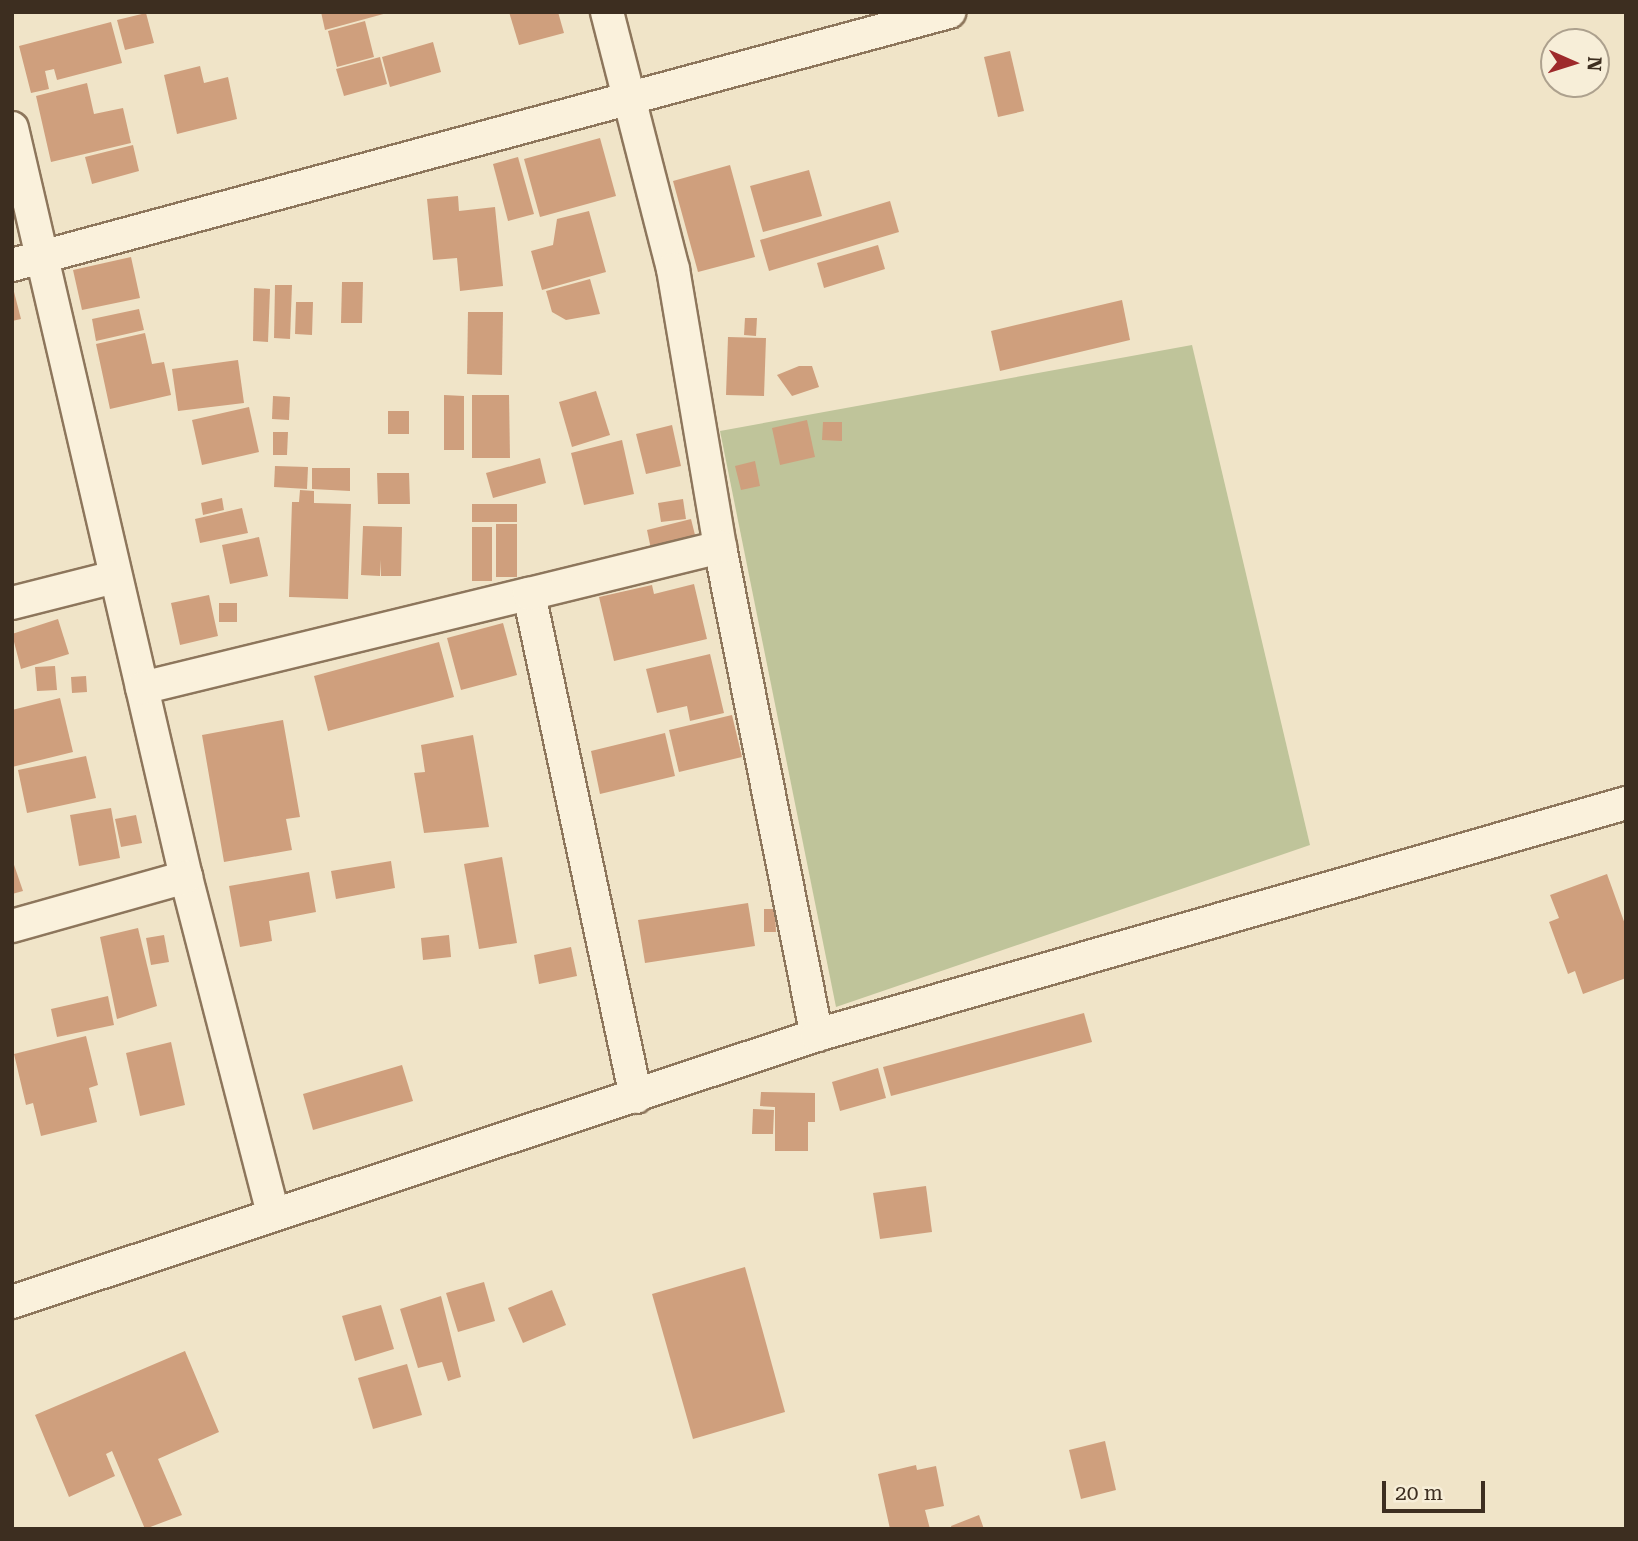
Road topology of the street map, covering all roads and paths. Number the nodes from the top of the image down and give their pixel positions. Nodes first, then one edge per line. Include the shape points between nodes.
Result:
1 (607, 12) edge
2 (949, 12) edge
3 (629, 101) junction
4 (12, 128) edge
5 (43, 258) junction
6 (12, 265) edge
7 (720, 547) junction
8 (115, 577) junction
9 (529, 594) junction
10 (12, 603) edge
11 (142, 688) junction
12 (1626, 803) edge
13 (186, 877) junction
14 (12, 926) edge
15 (817, 1035) junction
16 (636, 1097) junction
17 (273, 1213) junction
18 (12, 1302) edge

1 - 3 street
2 - 3 street
3 - 5 street
3 - 7 street via 673,270
4 - 5 street
5 - 6 street
5 - 8 street
7 - 9 street
7 - 15 street
8 - 10 street
8 - 11 street
9 - 11 street
9 - 16 street
11 - 13 street
12 - 15 street
13 - 14 street
13 - 17 street
15 - 16 street
16 - 17 street
17 - 18 street

